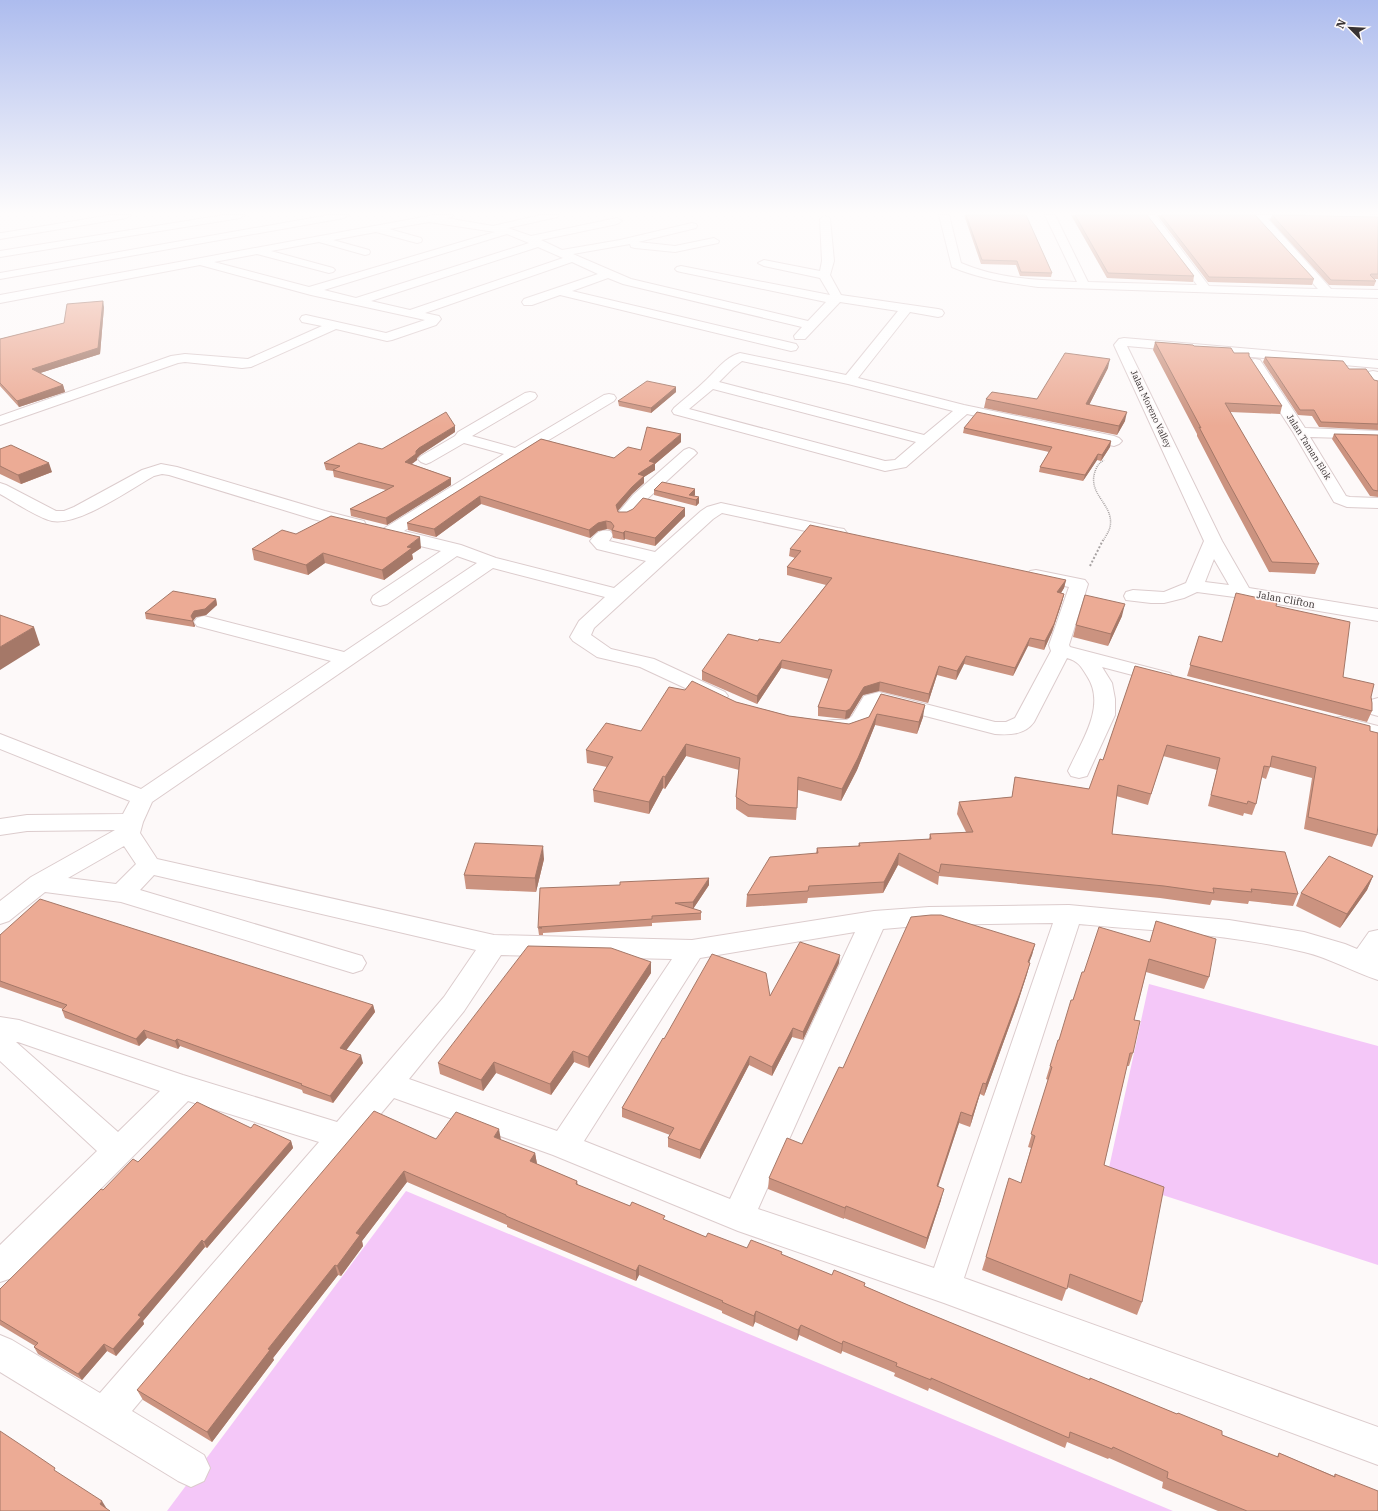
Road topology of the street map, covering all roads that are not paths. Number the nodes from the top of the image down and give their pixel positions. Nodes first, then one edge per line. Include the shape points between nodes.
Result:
1 (70, 286) edge
2 (290, 286) edge
3 (329, 286) edge
4 (405, 286) edge
5 (493, 286) edge
6 (575, 286) edge
7 (642, 286) edge
8 (764, 286) edge
9 (829, 286) edge
10 (1105, 286) edge
11 (1203, 286) edge
12 (1321, 286) edge
13 (1205, 288) junction
14 (311, 291) junction
15 (559, 291) junction
16 (1327, 292) junction
17 (1378, 294) edge
18 (0, 299) edge
19 (836, 299) junction
20 (357, 302) junction
21 (528, 302) dead end
22 (906, 308) junction
23 (413, 313) junction
24 (938, 313) dead end
25 (306, 319) dead end
26 (810, 325) junction
27 (333, 326) junction
28 (791, 347) junction
29 (1255, 363) edge
30 (777, 364) junction
31 (1376, 373) edge
32 (849, 380) junction
33 (710, 384) junction
34 (530, 396) dead end
35 (609, 398) dead end
36 (964, 409) junction
37 (0, 421) edge
38 (1300, 432) junction
39 (1378, 435) edge
40 (462, 438) junction
41 (1114, 440) road end
42 (928, 441) junction
43 (517, 453) junction
44 (689, 453) dead end
45 (426, 459) dead end
46 (0, 488) edge
47 (1378, 503) edge
48 (625, 514) edge
49 (390, 533) junction
50 (604, 535) dead end
51 (853, 536) edge
52 (1213, 541) junction
53 (455, 549) junction
54 (657, 558) junction
55 (490, 562) junction
56 (1017, 571) edge
57 (1194, 586) junction
58 (1242, 592) junction
59 (618, 595) junction
60 (1133, 596) dead end
61 (380, 600) dead end
62 (1378, 615) edge
63 (204, 622) dead end
64 (1061, 651) junction
65 (347, 658) junction
66 (1084, 658) junction
67 (1184, 682) edge
68 (734, 704) edge
69 (1378, 704) edge
70 (1378, 710) edge
71 (1326, 719) edge
72 (818, 724) edge
73 (1378, 733) edge
74 (0, 741) edge
75 (1080, 771) dead end
76 (144, 798) junction
77 (0, 827) edge
78 (129, 827) junction
79 (149, 864) junction
80 (40, 883) junction
81 (122, 893) junction
82 (1069, 914) junction
83 (0, 915) edge
84 (874, 920) junction
85 (1378, 939) edge
86 (494, 945) junction
87 (692, 950) junction
88 (353, 963) dead end
89 (1370, 966) edge
90 (0, 1028) edge
91 (0, 1044) edge
92 (388, 1084) junction
93 (183, 1087) junction
94 (343, 1137) junction
95 (564, 1146) junction
96 (118, 1151) junction
97 (738, 1217) junction
98 (0, 1267) edge
99 (944, 1287) junction
100 (0, 1352) edge
101 (105, 1415) junction
102 (1378, 1446) edge
103 (191, 1468) dead end

1 - 18 street
2 - 14 street
3 - 14 street
4 - 20 street
5 - 23 street
6 - 15 street
7 - 26 street
8 - 19 street
9 - 19 street
10 - 13 street
11 - 13 street
12 - 16 street
13 - 16 street
14 - 20 street
15 - 21 street
15 - 28 street
16 - 17 street
19 - 22 street
19 - 26 street
20 - 23 street
22 - 24 street
22 - 32 street
23 - 27 street via 435,319 387,337
25 - 27 street
26 - 28 street
27 - 37 street via 250,363 176,359
28 - 30 street
29 - 38 street, Jalan Taman Elok
30 - 32 street
30 - 33 street via 744,357 737,358
31 - 52 street, Jalan Moreno Valley via 1194,347 1129,342 1120,345
32 - 36 street
33 - 42 street
33 - 42 street via 679,411 885,466 900,464
34 - 40 street via 463,435
35 - 43 street
36 - 41 street
36 - 42 street
38 - 39 street
38 - 47 street, Jalan Taman Elok via 1340,499 1347,502
40 - 43 street
40 - 45 street
43 - 49 street
44 - 48 street via 647,500
46 - 49 street via 53,516 66,516 80,511 148,473 161,469 171,470 319,515
49 - 53 street
50 - 54 street via 599,541 603,545
51 - 54 street via 721,508 700,513
52 - 57 street
52 - 58 street, Jalan Moreno Valley
53 - 55 street
53 - 61 street
54 - 59 street
55 - 59 street
55 - 65 street
56 - 64 street via 1079,584 1059,645
57 - 58 street, Jalan Clifton
57 - 60 street via 1171,597
58 - 62 street, Jalan Clifton
59 - 68 street via 586,625 580,637 604,653 646,663
63 - 65 street
64 - 66 street
64 - 72 street via 1023,722 1009,729 995,728 879,698 871,700 854,726 848,728
65 - 76 street
66 - 67 street
66 - 75 street via 1102,683 1105,699 1104,715
69 - 70 street
71 - 73 street
74 - 76 street
76 - 78 street
77 - 78 street via 27,823
78 - 79 street
78 - 80 street
79 - 81 street
79 - 86 street
80 - 81 street
80 - 83 street
81 - 88 street
82 - 84 street via 929,916
82 - 89 street via 1229,929 1290,939 1336,951
82 - 99 street
84 - 87 street
84 - 97 street
85 - 89 street
86 - 87 street
86 - 92 street via 454,1004
87 - 95 street
90 - 93 street via 19,1032
91 - 96 street
92 - 94 street
92 - 95 street
93 - 94 street
93 - 96 street
94 - 101 street
95 - 97 street
96 - 98 street
97 - 99 street
99 - 102 street
100 - 101 street
101 - 103 street

